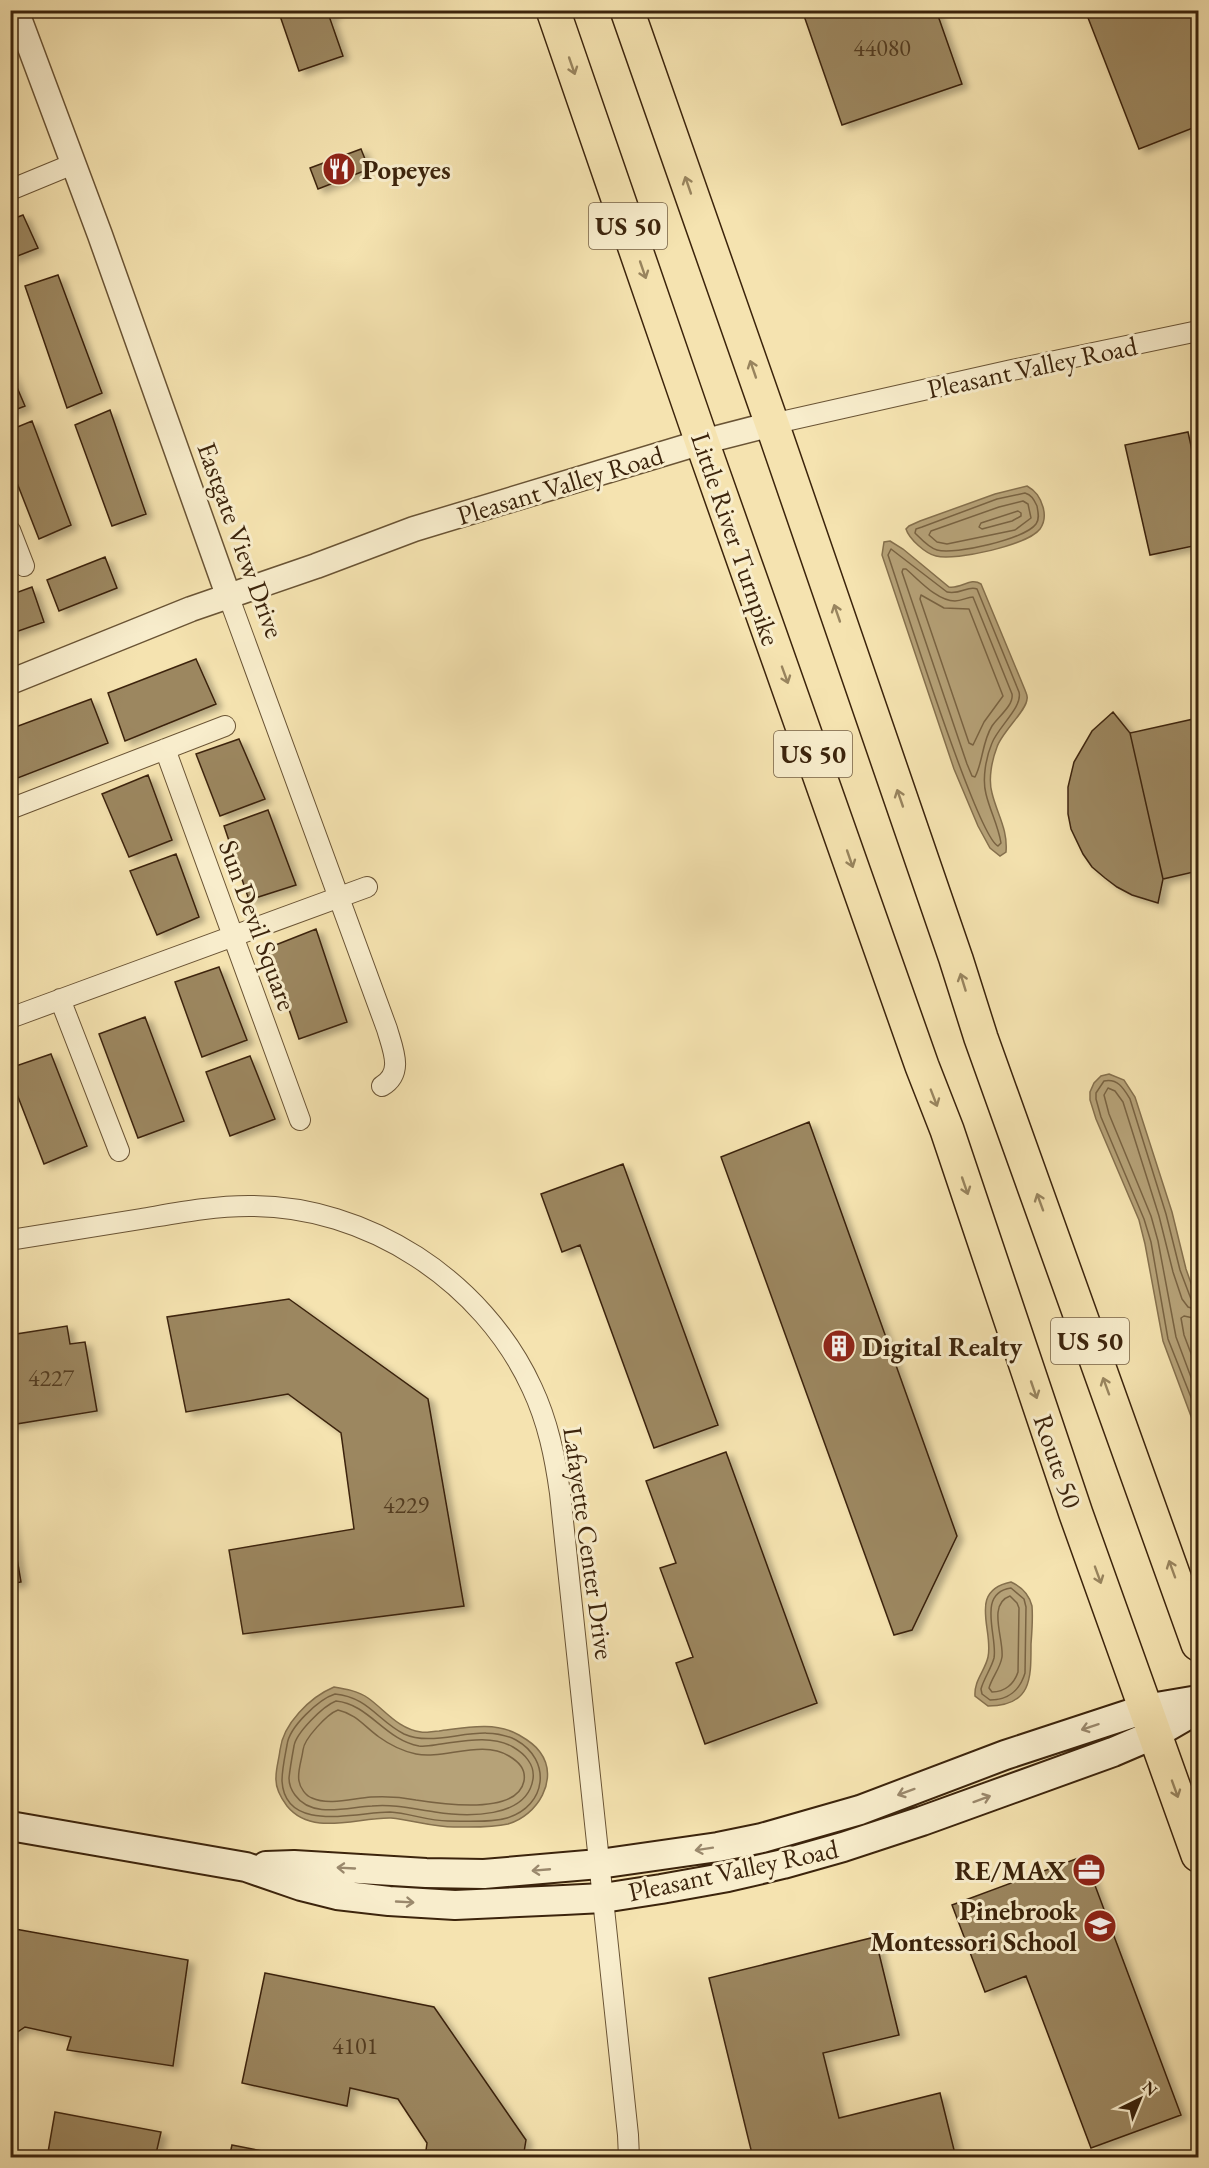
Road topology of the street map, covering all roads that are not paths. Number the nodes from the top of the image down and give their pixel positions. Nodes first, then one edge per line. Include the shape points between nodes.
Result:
1 (16, 10) edge
2 (554, 10) edge
3 (627, 10) edge
4 (73, 165) junction
5 (10, 190) edge
6 (1198, 331) edge
7 (772, 424) junction
8 (702, 442) junction
9 (10, 530) edge
10 (24, 566) dead end
11 (228, 595) junction
12 (10, 682) edge
13 (225, 726) dead end
14 (165, 749) junction
15 (10, 809) edge
16 (367, 887) dead end
17 (339, 897) junction
18 (234, 937) junction
19 (60, 999) junction
20 (10, 1018) edge
21 (922, 1066) joint
22 (382, 1086) dead end
23 (300, 1120) dead end
24 (118, 1151) dead end
25 (10, 1240) edge
26 (1198, 1644) edge
27 (1198, 1700) edge
28 (1198, 1709) edge
29 (1150, 1722) junction
30 (10, 1827) edge
31 (1198, 1855) edge
32 (599, 1864) junction
33 (246, 1867) junction
34 (603, 1898) junction
35 (629, 2157) edge

1 - 4 street, Eastgate View Drive
2 -> 8 highway, Little River Turnpike / US 50
7 -> 3 highway, US 50
4 - 5 street
4 - 11 street, Eastgate View Drive
6 - 7 street, Pleasant Valley Road
7 - 8 street, Pleasant Valley Road
26 -> 7 highway, US 50 via 981,1038
8 - 11 street, Pleasant Valley Road via 468,511
8 -> 21 highway, Little River Turnpike / US 50
9 - 10 street
11 - 12 street, Pleasant Valley Road
11 - 17 street, Eastgate View Drive
13 - 14 street
14 - 15 street
14 - 18 street, Sun Devil Square
16 - 17 street
17 - 18 street
17 - 22 street, Eastgate View Drive via 393,1052 396,1072
18 - 19 street
18 - 23 street, Sun Devil Square
19 - 20 street
19 - 24 street
21 -> 29 highway, Route 50 / US 50
25 - 32 street, Lafayette Center Drive via 199,1209 283,1208 346,1223 391,1241 418,1257 468,1298 518,1360 553,1447
27 - 29 main road, Pleasant Valley Road
28 - 29 main road, Pleasant Valley Road via 1178,1722
29 -> 31 highway, Route 50 / US 50
29 -> 32 main road, Pleasant Valley Road via 1005,1755 811,1825 718,1847
34 -> 29 main road, Pleasant Valley Road via 728,1877 843,1847 1113,1752
30 - 33 main road, Pleasant Valley Road
32 -> 33 main road, Pleasant Valley Road via 484,1874 294,1865
32 - 34 street, Lafayette Center Drive
33 -> 34 main road, Pleasant Valley Road via 337,1895 389,1901 455,1905
34 - 35 street, Lafayette Center Drive

